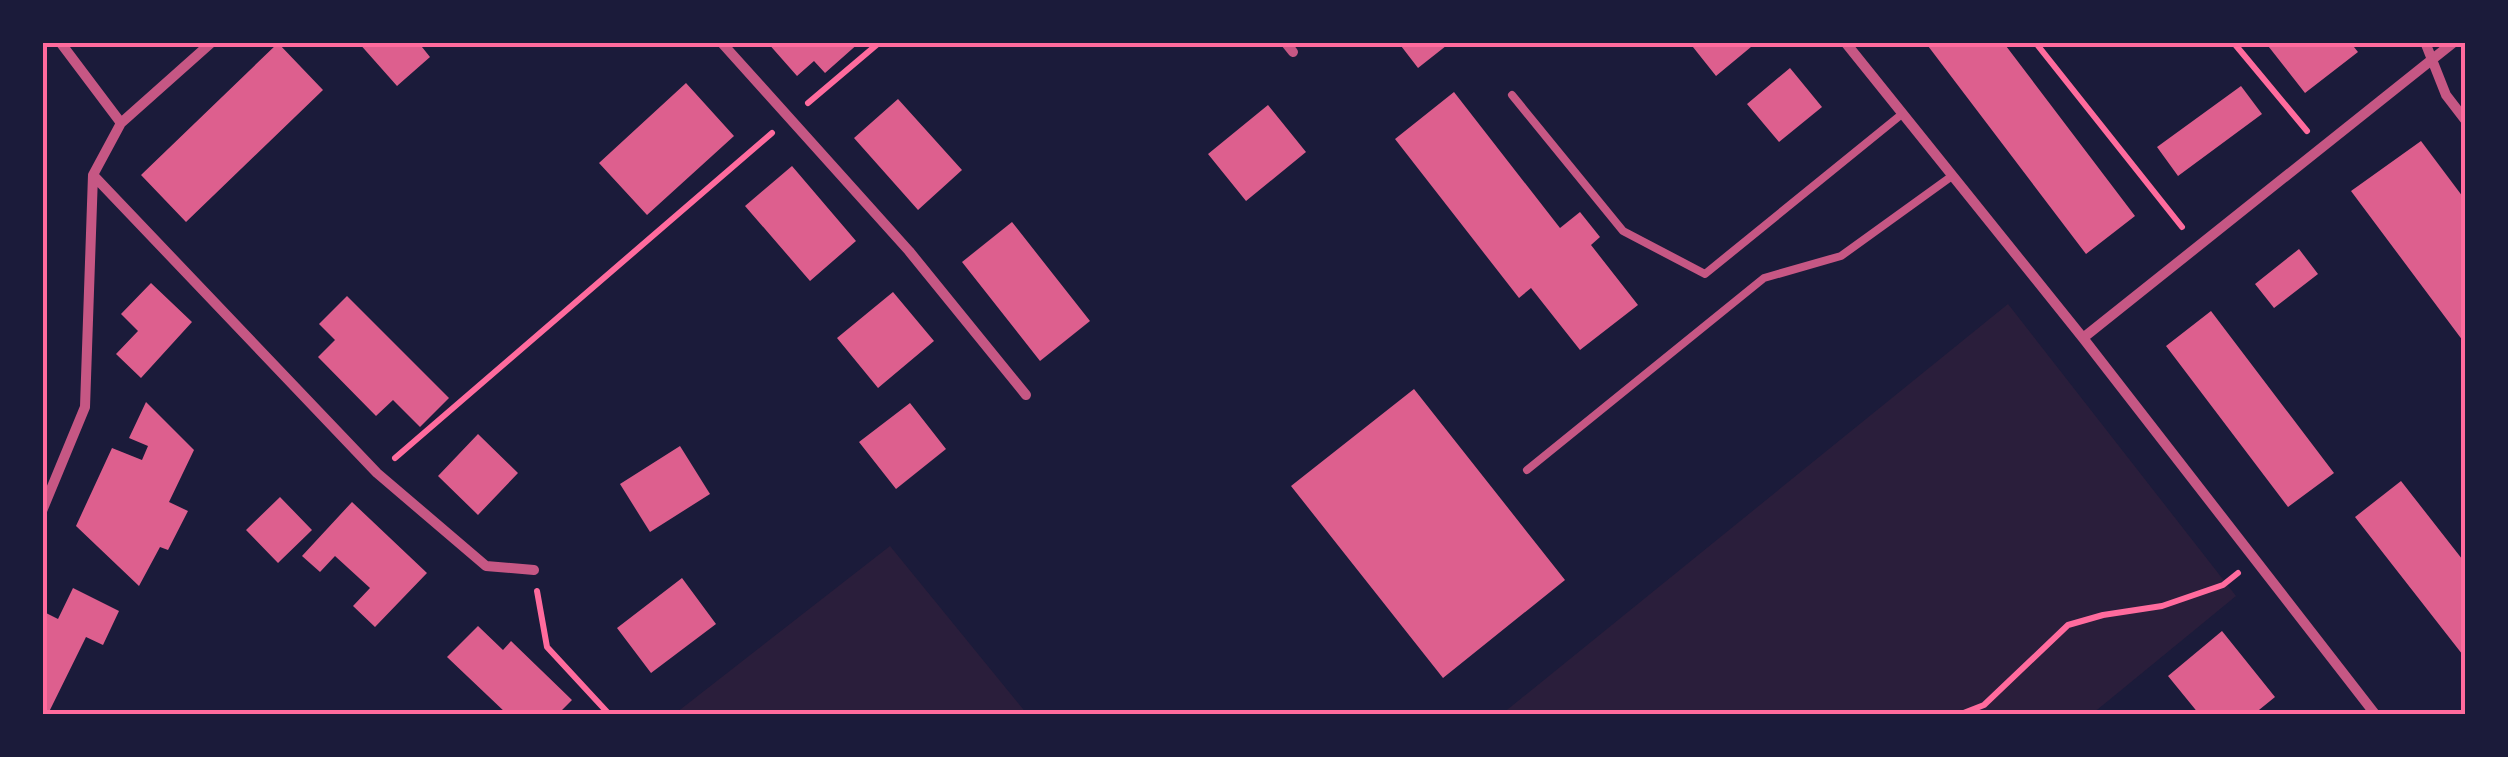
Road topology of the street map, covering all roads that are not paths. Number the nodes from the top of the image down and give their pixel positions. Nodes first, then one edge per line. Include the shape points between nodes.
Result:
1 (60, 42) edge
2 (721, 42) edge
3 (1845, 42) edge
4 (2425, 42) edge
5 (2454, 42) edge
6 (203, 45) edge
7 (2432, 60) junction
8 (1512, 95) dead end
9 (1902, 114) junction
10 (2466, 121) edge
11 (120, 123) junction
12 (92, 175) junction
13 (1952, 176) junction
14 (2083, 338) junction
15 (1026, 394) dead end
16 (1527, 470) dead end
17 (42, 512) edge
18 (534, 570) road end
19 (2375, 714) edge

1 - 11 street
2 - 15 street via 909,251
3 - 9 street
4 - 7 street
5 - 7 street
6 - 11 street
7 - 10 street
7 - 14 street
8 - 9 lane via 1623,231 1706,274
9 - 13 street
11 - 12 street
12 - 17 street via 85,407
12 - 18 street via 377,473 486,566
13 - 14 street
13 - 16 lane via 1840,256 1764,278
14 - 19 street

